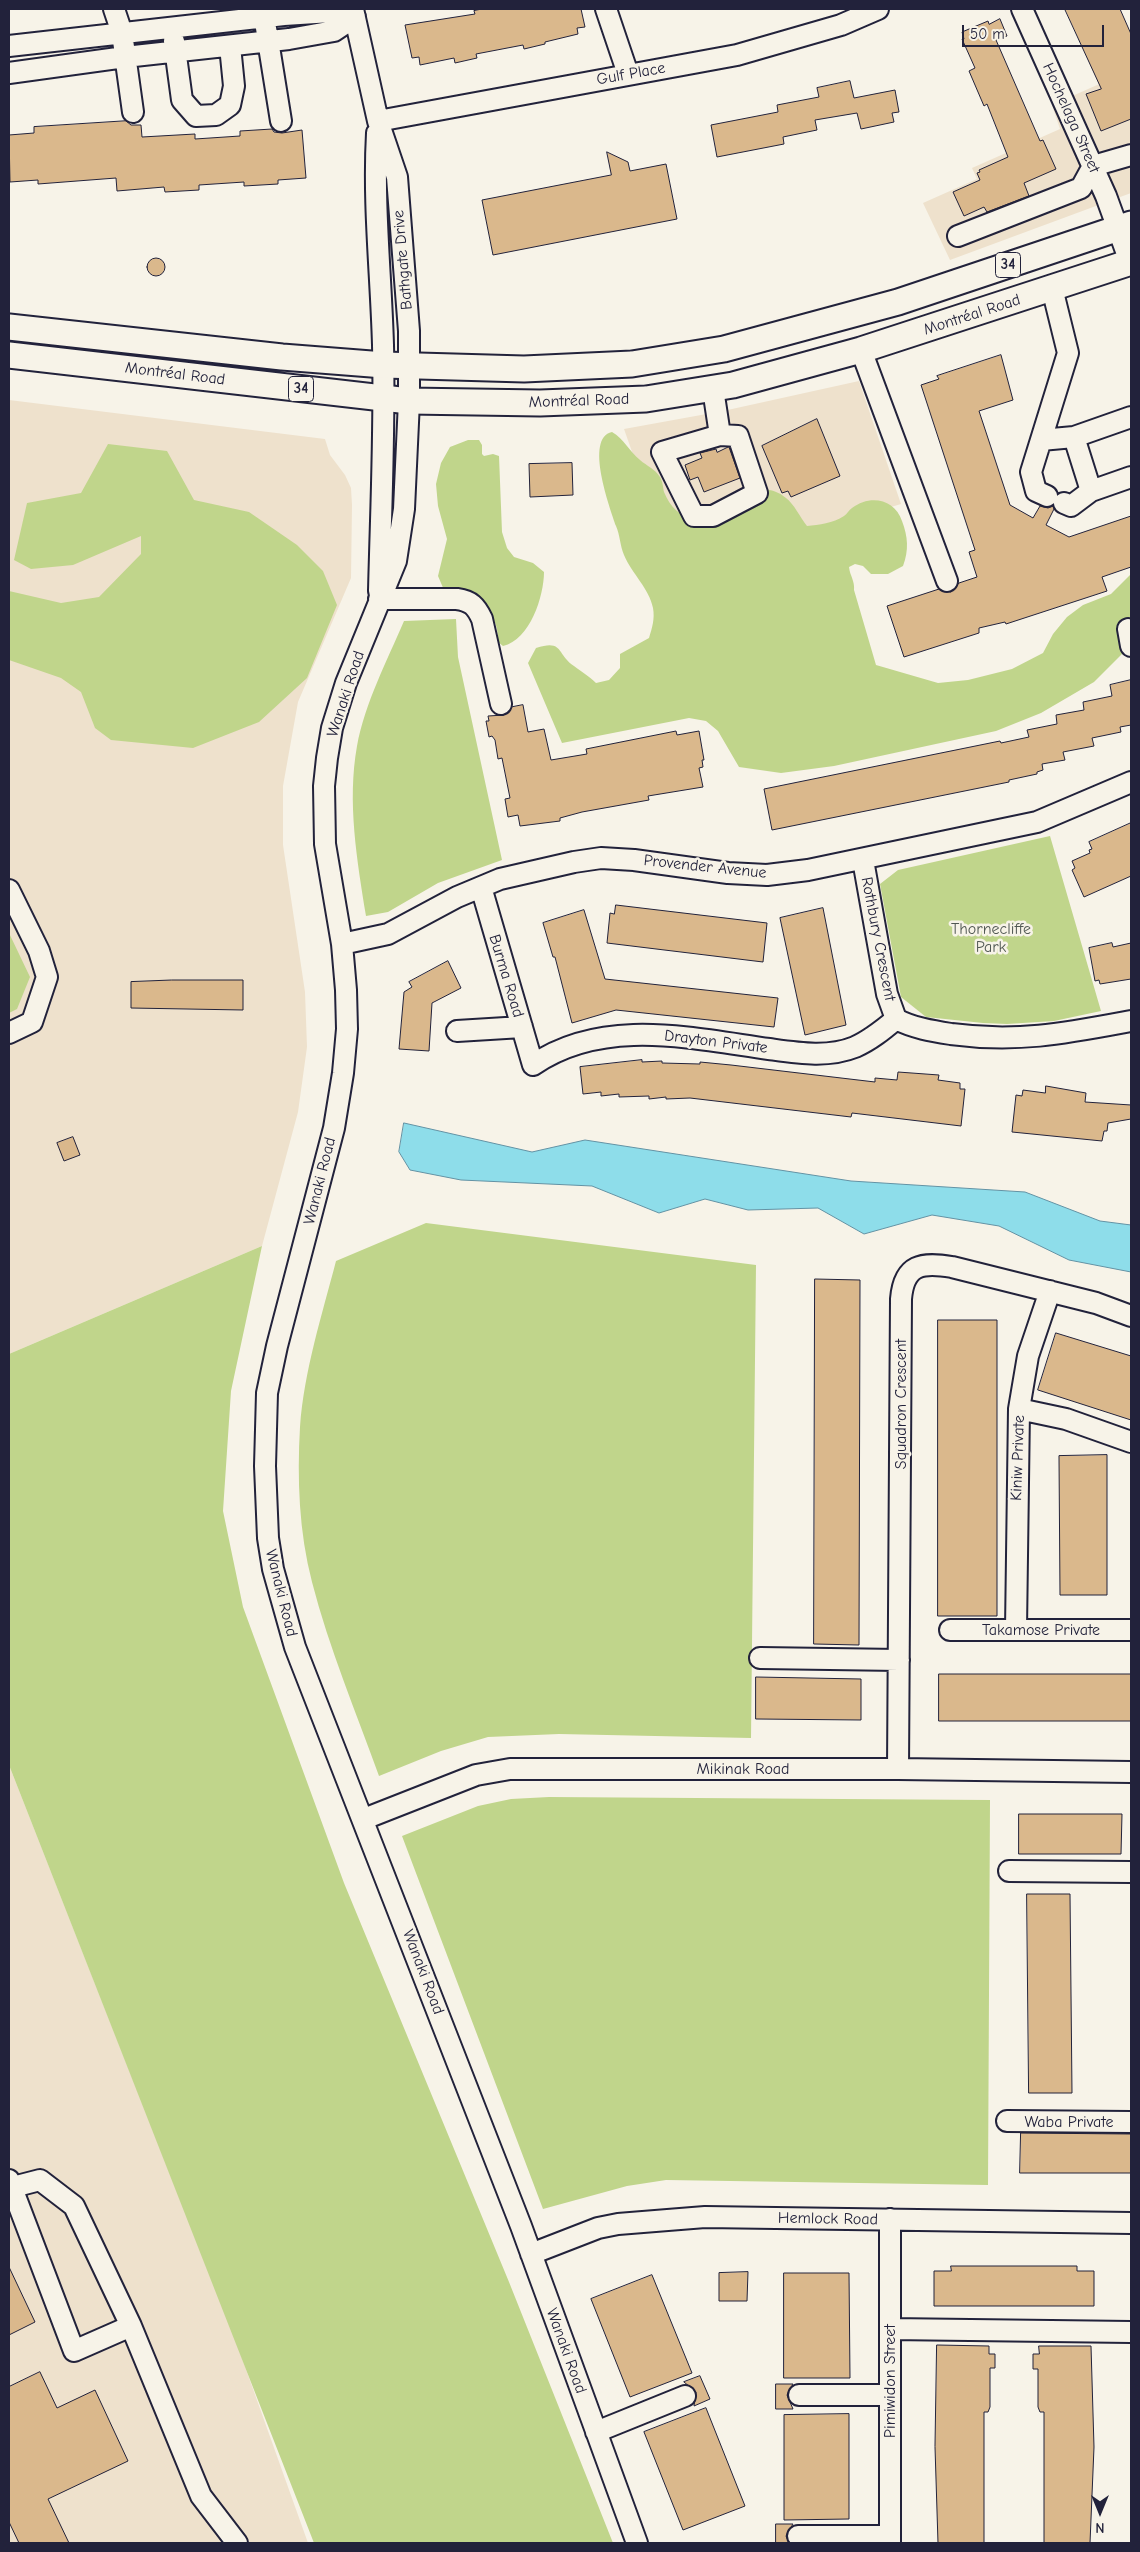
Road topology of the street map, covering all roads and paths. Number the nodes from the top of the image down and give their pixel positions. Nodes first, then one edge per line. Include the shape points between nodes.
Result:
1 (114, 9) edge
2 (606, 9) edge
3 (878, 9) edge
4 (1022, 9) edge
5 (354, 13) edge
6 (264, 17) junction
7 (172, 26) junction
8 (122, 33) junction
9 (268, 41) junction
10 (9, 46) edge
11 (230, 46) junction
12 (175, 53) junction
13 (125, 57) junction
14 (9, 73) edge
15 (628, 74) junction
16 (133, 112) dead end
17 (281, 121) dead end
18 (378, 121) junction
19 (1131, 155) edge
20 (1093, 166) junction
21 (1125, 226) edge
22 (958, 236) dead end
23 (1131, 262) edge
24 (1052, 288) junction
25 (9, 327) edge
26 (724, 348) junction
27 (861, 350) junction
28 (9, 355) edge
29 (384, 365) junction
30 (409, 367) junction
31 (723, 387) junction
32 (384, 399) junction
33 (409, 401) junction
34 (1131, 417) edge
35 (720, 435) junction
36 (1074, 437) junction
37 (1041, 440) junction
38 (1131, 477) edge
39 (1091, 492) junction
40 (947, 581) dead end
41 (379, 599) junction
42 (501, 704) dead end
43 (1131, 782) edge
44 (863, 860) junction
45 (481, 887) junction
46 (9, 890) edge
47 (342, 944) junction
48 (896, 1019) junction
49 (1131, 1022) edge
50 (522, 1027) junction
51 (457, 1032) dead end
52 (9, 1033) edge
53 (533, 1065) joint
54 (1050, 1291) junction
55 (1131, 1316) edge
56 (1019, 1410) junction
57 (1131, 1442) edge
58 (1016, 1629) junction
59 (950, 1630) dead end
60 (1131, 1630) edge
61 (760, 1658) dead end
62 (899, 1660) junction
63 (898, 1769) junction
64 (1131, 1772) edge
65 (364, 1819) junction
66 (1009, 1871) dead end
67 (1131, 1872) edge
68 (1008, 2121) dead end
69 (1131, 2122) edge
70 (10, 2185) edge
71 (890, 2219) junction
72 (1131, 2223) edge
73 (531, 2254) junction
74 (130, 2326) junction
75 (890, 2329) junction
76 (1131, 2332) edge
77 (890, 2395) junction
78 (686, 2396) dead end
79 (799, 2396) dead end
80 (596, 2432) junction
81 (798, 2536) dead end
82 (890, 2540) edge
83 (237, 2543) edge
84 (637, 2543) edge

1 - 8 street
2 - 15 street
3 - 15 street, Gulf Place via 841,25 737,55
4 - 20 street, Hochelaga Street
5 - 6 street
5 - 9 street via 334,31
5 - 18 street, Bathgate Drive
6 - 7 street
6 - 9 street
7 - 8 street
7 - 12 street
8 - 10 street
8 - 13 street
9 - 11 street
9 - 17 street
11 - 12 street
11 - 12 street via 234,86 230,105 216,115 196,116 182,100
12 - 13 street
13 - 14 street
13 - 16 street
15 - 18 street, Gulf Place
18 - 29 street, Bathgate Drive via 374,180
18 - 30 street, Bathgate Drive via 397,177
19 - 20 street
20 - 21 street, Hochelaga Street
20 - 22 street via 1081,188
21 - 23 street, Hochelaga Street
21 - 26 main road, Montréal Road / 34 via 898,302
23 - 24 main road, Montréal Road / 34
24 - 27 main road, Montréal Road / 34
24 - 37 street via 1068,353
25 - 29 main road, Montréal Road / 34
26 - 30 main road, Montréal Road / 34 via 678,358 598,367
26 - 31 main road
27 - 31 main road, Montréal Road / 34
27 - 40 street
28 - 32 main road, Montréal Road / 34
29 - 30 main road, Montréal Road / 34
29 - 32 street, Bathgate Drive
30 - 33 street, Bathgate Drive
31 - 33 main road, Montréal Road / 34 via 646,399 586,402
31 - 35 street
32 - 33 main road, Montréal Road / 34
32 - 41 street, Wanaki Road
33 - 41 street, Wanaki Road via 402,530 390,582
34 - 36 street
35 - 35 street via 662,452 694,516 712,516 757,493 738,436
36 - 37 street
36 - 39 street
37 - 39 street via 1031,472 1036,492 1070,506
38 - 39 street
41 - 42 street via 457,600 468,601 477,607
41 - 47 street, Wanaki Road via 339,704 327,758 325,844
43 - 44 street, Provender Avenue via 1037,822
44 - 45 street, Provender Avenue via 767,875 601,858 520,874
44 - 48 street, Rothbury Crescent via 887,994
45 - 47 street, Provender Avenue via 388,934
45 - 50 street, Burma Road
46 - 52 street via 39,951 47,976 32,1022
47 - 65 street, Wanaki Road via 346,1029 340,1092 334,1128 272,1366 265,1420 265,1466 268,1538 280,1597 295,1647
48 - 49 street, Rothbury Crescent via 936,1032 997,1039 1054,1035
48 - 53 street, Drayton Private via 870,1039 838,1052 804,1053 661,1035 627,1035 582,1041 548,1054
50 - 51 street
50 - 53 street, Burma Road
54 - 55 street, Squadron Crescent
54 - 56 street, Kiniw Private via 1028,1356
54 - 62 street, Squadron Crescent via 934,1264 921,1265 905,1278 901,1299
56 - 57 street via 1066,1419
56 - 58 street, Kiniw Private
58 - 59 street, Takamose Private
58 - 60 street, Takamose Private
61 - 62 street
62 - 63 street, Squadron Crescent
63 - 64 street, Mikinak Road
63 - 65 street, Mikinak Road via 510,1769 476,1775
65 - 73 street, Wanaki Road
66 - 67 street
68 - 69 street, Waba Private
70 - 74 street via 40,2180 74,2206
70 - 74 street via 74,2351
71 - 72 street, Hemlock Road
71 - 73 street, Hemlock Road via 662,2219 598,2228
71 - 75 street, Pimiwidon Street
73 - 80 street, Wanaki Road
74 - 83 street via 201,2496
75 - 76 street
75 - 77 street, Pimiwidon Street
77 - 79 street
77 - 82 street, Pimiwidon Street
78 - 80 street
80 - 84 street, Wanaki Road
81 - 82 street

